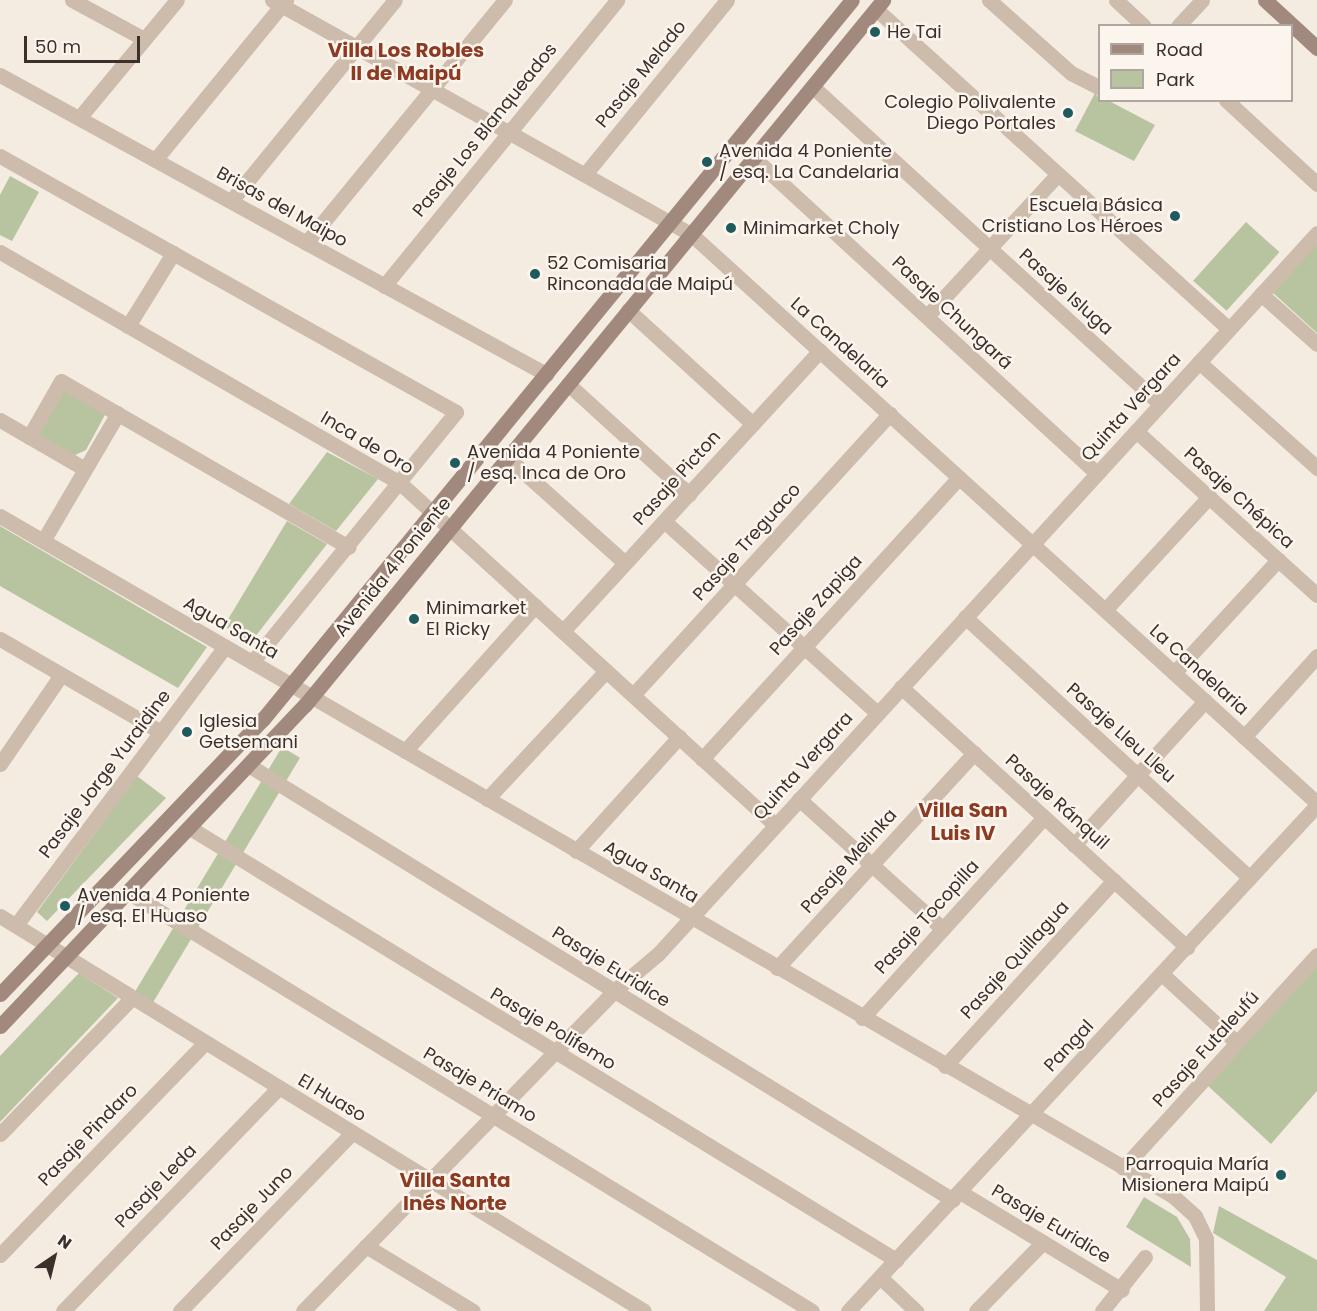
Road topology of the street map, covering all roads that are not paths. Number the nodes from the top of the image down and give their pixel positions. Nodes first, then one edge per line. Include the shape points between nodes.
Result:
1 (72, 0) edge
2 (177, 0) edge
3 (395, 0) edge
4 (506, 0) edge
5 (617, 0) edge
6 (727, 0) edge
7 (852, 0) edge
8 (989, 0) edge
9 (1116, 0) edge
10 (1202, 0) edge
11 (1264, 0) edge
12 (280, 2) edge
13 (880, 4) edge
14 (1142, 24) edge
15 (1180, 24) edge
16 (1290, 24) edge
17 (1293, 26) edge
18 (144, 39) junction
19 (357, 47) junction
20 (1317, 48) edge
21 (0, 75) edge
22 (813, 87) junction
23 (1098, 87) edge
24 (432, 88) junction
25 (1228, 102) edge
26 (79, 118) junction
27 (510, 131) junction
28 (0, 156) edge
29 (754, 158) junction
30 (155, 160) junction
31 (586, 173) junction
32 (1058, 174) junction
33 (1317, 184) edge
34 (231, 201) junction
35 (672, 220) junction
36 (1317, 233) edge
37 (692, 234) junction
38 (306, 243) junction
39 (989, 249) junction
40 (0, 252) edge
41 (173, 253) junction
42 (384, 286) junction
43 (1261, 294) junction
44 (628, 310) junction
45 (927, 316) junction
46 (129, 326) junction
47 (1229, 329) junction
48 (577, 336) junction
49 (1317, 344) edge
50 (595, 351) junction
51 (820, 351) junction
52 (1198, 362) junction
53 (546, 374) junction
54 (568, 384) junction
55 (1160, 404) junction
56 (117, 413) junction
57 (890, 414) junction
58 (0, 420) edge
59 (753, 424) junction
60 (1136, 431) junction
61 (29, 437) junction
62 (508, 458) junction
63 (1316, 466) edge
64 (85, 469) junction
65 (1097, 473) junction
66 (959, 478) junction
67 (400, 483) junction
68 (689, 494) junction
69 (1209, 497) junction
70 (432, 512) junction
71 (0, 516) edge
72 (664, 521) junction
73 (450, 528) junction
74 (44, 541) junction
75 (1032, 544) junction
76 (348, 547) junction
77 (1278, 560) junction
78 (625, 563) junction
79 (734, 585) junction
80 (1317, 595) edge
81 (535, 606) junction
82 (1105, 610) junction
83 (965, 617) junction
84 (562, 631) junction
85 (0, 639) edge
86 (225, 647) junction
87 (804, 647) junction
88 (1317, 656) edge
89 (252, 662) junction
90 (606, 671) junction
91 (1174, 673) junction
92 (61, 675) junction
93 (291, 686) junction
94 (901, 687) junction
95 (633, 695) junction
96 (312, 697) junction
97 (1204, 701) junction
98 (877, 713) junction
99 (161, 732) junction
100 (679, 737) junction
101 (1244, 737) junction
102 (405, 752) junction
103 (974, 753) junction
104 (702, 759) junction
105 (0, 764) edge
106 (250, 766) junction
107 (1137, 775) junction
108 (799, 799) junction
109 (487, 800) junction
110 (1317, 804) edge
111 (1044, 817) junction
112 (775, 825) junction
113 (190, 828) junction
114 (1074, 845) junction
115 (576, 851) junction
116 (872, 865) junction
117 (1250, 878) junction
118 (1114, 880) junction
119 (128, 892) junction
120 (0, 916) edge
121 (690, 918) junction
122 (15, 925) junction
123 (943, 929) junction
124 (47, 945) junction
125 (1187, 947) junction
126 (1317, 956) edge
127 (65, 957) junction
128 (777, 968) junction
129 (1162, 974) junction
130 (614, 991) junction
131 (0, 994) edge
132 (132, 998) junction
133 (862, 1018) junction
134 (0, 1026) edge
135 (205, 1043) junction
136 (1237, 1043) junction
137 (554, 1053) junction
138 (945, 1066) junction
139 (278, 1088) junction
140 (493, 1116) junction
141 (1032, 1116) junction
142 (352, 1133) junction
143 (0, 1134) edge
144 (1123, 1168) junction
145 (430, 1180) junction
146 (957, 1196) junction
147 (1043, 1242) junction
148 (366, 1246) junction
149 (0, 1255) edge
150 (1145, 1257) dead end
151 (896, 1260) junction
152 (880, 1277) junction
153 (1122, 1290) junction
154 (307, 1310) edge
155 (63, 1311) edge
156 (180, 1311) edge
157 (472, 1311) edge
158 (644, 1311) edge
159 (812, 1311) edge
160 (848, 1311) edge
161 (916, 1311) edge
162 (976, 1311) edge
163 (1102, 1311) edge
164 (1207, 1311) edge

1 - 18 street
2 - 18 street
3 - 19 street
4 - 24 street
5 - 27 street, Pasaje Los Blanqueados
6 - 31 street, Pasaje Melado
7 - 35 street, Avenida 4 Poniente
8 - 23 street via 1071,73
9 - 14 street
10 - 15 street
11 - 16 street
12 - 19 street, La Candelaria
12 - 30 street
13 - 22 street, Avenida 4 Poniente
13 - 32 street
17 - 20 street
18 - 26 street
19 - 24 street, La Candelaria
19 - 34 street
21 - 26 street, Brisas del Maipo
22 - 29 street, Avenida 4 Poniente
22 - 39 street, Pasaje Isluga
24 - 27 street, La Candelaria
24 - 38 street
25 - 33 street
26 - 30 street, Brisas del Maipo
27 - 31 street, La Candelaria
27 - 42 street, Pasaje Los Blanqueados
28 - 41 street
29 - 37 street, Avenida 4 Poniente
29 - 45 street, Pasaje Chungará
30 - 34 street, Brisas del Maipo
31 - 35 street, La Candelaria
32 - 39 street
32 - 47 street
34 - 38 street, Brisas del Maipo
35 - 37 street, La Candelaria
35 - 48 street, Avenida 4 Poniente
36 - 43 street, Quinta Vergara
37 - 44 street, Avenida 4 Poniente
37 - 51 street, La Candelaria
38 - 42 street, Brisas del Maipo
39 - 45 street
39 - 55 street, Pasaje Isluga
40 - 46 street, Inca de Oro
41 - 46 street
41 - 67 street via 456,412
42 - 53 street, Brisas del Maipo
43 - 47 street, Quinta Vergara
43 - 49 street
44 - 50 street, Avenida 4 Poniente
44 - 59 street
45 - 65 street, Pasaje Chungará
46 - 67 street, Inca de Oro
47 - 52 street, Quinta Vergara
48 - 50 street
48 - 53 street, Avenida 4 Poniente
50 - 54 street, Avenida 4 Poniente
51 - 57 street, La Candelaria
51 - 59 street, Pasaje Picton
52 - 55 street, Quinta Vergara
52 - 63 street
53 - 70 street, Avenida 4 Poniente
54 - 62 street, Avenida 4 Poniente
54 - 68 street
55 - 60 street, Quinta Vergara
56 - 61 street via 61,381
56 - 64 street
56 - 76 street
57 - 66 street, La Candelaria
57 - 79 street, Pasaje Treguaco
58 - 61 street
59 - 68 street, Pasaje Picton
60 - 65 street, Quinta Vergara
60 - 69 street, Pasaje Chépica
61 - 64 street
62 - 73 street, Avenida 4 Poniente
62 - 78 street
64 - 74 street
65 - 75 street, Quinta Vergara
66 - 75 street, La Candelaria
66 - 87 street, Pasaje Zapiga
67 - 70 street, Inca de Oro
67 - 76 street
68 - 72 street, Pasaje Picton
69 - 77 street, Pasaje Chépica
69 - 82 street
70 - 73 street, Inca de Oro
70 - 93 street, Avenida 4 Poniente
71 - 74 street, Agua Santa
72 - 78 street, Pasaje Picton
72 - 79 street
73 - 81 street, Inca de Oro
73 - 96 street, Avenida 4 Poniente
74 - 86 street, Agua Santa
75 - 82 street, La Candelaria
75 - 83 street, Quinta Vergara
76 - 89 street
77 - 80 street, Pasaje Chépica
77 - 91 street
78 - 84 street, Pasaje Picton
79 - 87 street
79 - 95 street, Pasaje Treguaco
81 - 84 street, Inca de Oro
81 - 102 street
82 - 91 street, La Candelaria
83 - 94 street, Quinta Vergara
83 - 107 street, Pasaje Lleu Lleu
84 - 90 street, Inca de Oro
85 - 92 street
86 - 89 street, Agua Santa
86 - 99 street, Pasaje Jorge Yuraidine
87 - 98 street
87 - 104 street, Pasaje Zapiga
88 - 101 street
89 - 93 street, Agua Santa
90 - 95 street, Inca de Oro
90 - 109 street
91 - 97 street, La Candelaria
92 - 99 street
92 - 105 street
93 - 96 street, Agua Santa
93 - 124 street, Avenida 4 Poniente
94 - 98 street, Quinta Vergara
94 - 103 street, Pasaje Ránquil
95 - 100 street, Inca de Oro
96 - 102 street, Agua Santa
96 - 106 street, Avenida 4 Poniente
97 - 101 street, La Candelaria
97 - 107 street
98 - 108 street, Quinta Vergara
99 - 122 street, Pasaje Jorge Yuraidine
100 - 104 street, Inca de Oro
100 - 115 street
101 - 110 street, La Candelaria
102 - 109 street, Agua Santa
103 - 111 street, Pasaje Ránquil
103 - 116 street, Pasaje Melinka
104 - 112 street, Inca de Oro
106 - 113 street, Avenida 4 Poniente
106 - 130 street, Pasaje Euridice
107 - 114 street
107 - 117 street, Pasaje Lleu Lleu
108 - 112 street, Quinta Vergara
108 - 116 street
109 - 115 street, Agua Santa
110 - 117 street, Pangal
111 - 114 street, Pasaje Ránquil
111 - 123 street, Pasaje Tocopilla
112 - 121 street, Quinta Vergara
113 - 119 street, Avenida 4 Poniente
113 - 137 street, Pasaje Polifemo
114 - 118 street, Pasaje Ránquil
115 - 121 street, Agua Santa
116 - 123 street
116 - 128 street, Pasaje Melinka
117 - 125 street, Pangal
118 - 125 street, Pasaje Ránquil
118 - 138 street, Pasaje Quillagua
119 - 127 street, Avenida 4 Poniente
119 - 140 street, Pasaje Priamo
120 - 122 street, El Huaso
121 - 128 street, Agua Santa
121 - 130 street, Quinta Vergara via 658,954
122 - 124 street, El Huaso
123 - 133 street, Pasaje Tocopilla
124 - 127 street, El Huaso
124 - 131 street, Avenida 4 Poniente
125 - 129 street, Pangal
126 - 136 street, Pasaje Futaleufú
127 - 132 street, El Huaso
127 - 134 street, Avenida 4 Poniente
128 - 133 street, Agua Santa
129 - 136 street
129 - 141 street, Pangal
130 - 137 street, Quinta Vergara
130 - 146 street, Pasaje Euridice
132 - 135 street, El Huaso
132 - 143 street
133 - 138 street, Agua Santa
135 - 139 street, El Huaso
135 - 149 street, Pasaje Pindaro
136 - 144 street, Pasaje Futaleufú
137 - 140 street, Quinta Vergara
137 - 151 street, Pasaje Polifemo
138 - 141 street, Agua Santa
139 - 142 street, El Huaso
139 - 155 street, Pasaje Leda
140 - 145 street, Quinta Vergara
140 - 159 street, Pasaje Priamo
141 - 144 street, Agua Santa
141 - 146 street, Pangal
142 - 145 street, El Huaso
142 - 156 street, Pasaje Juno
144 - 164 street, Agua Santa via 1181,1202 1200,1223 1209,1258
145 - 148 street, Quinta Vergara
145 - 158 street, El Huaso
146 - 147 street, Pasaje Euridice
146 - 151 street, Pangal
147 - 153 street, Pasaje Euridice
147 - 162 street
148 - 154 street, Quinta Vergara
148 - 157 street
150 - 153 street
151 - 152 street, Pangal
152 - 160 street, Pangal
152 - 161 street
153 - 163 street

